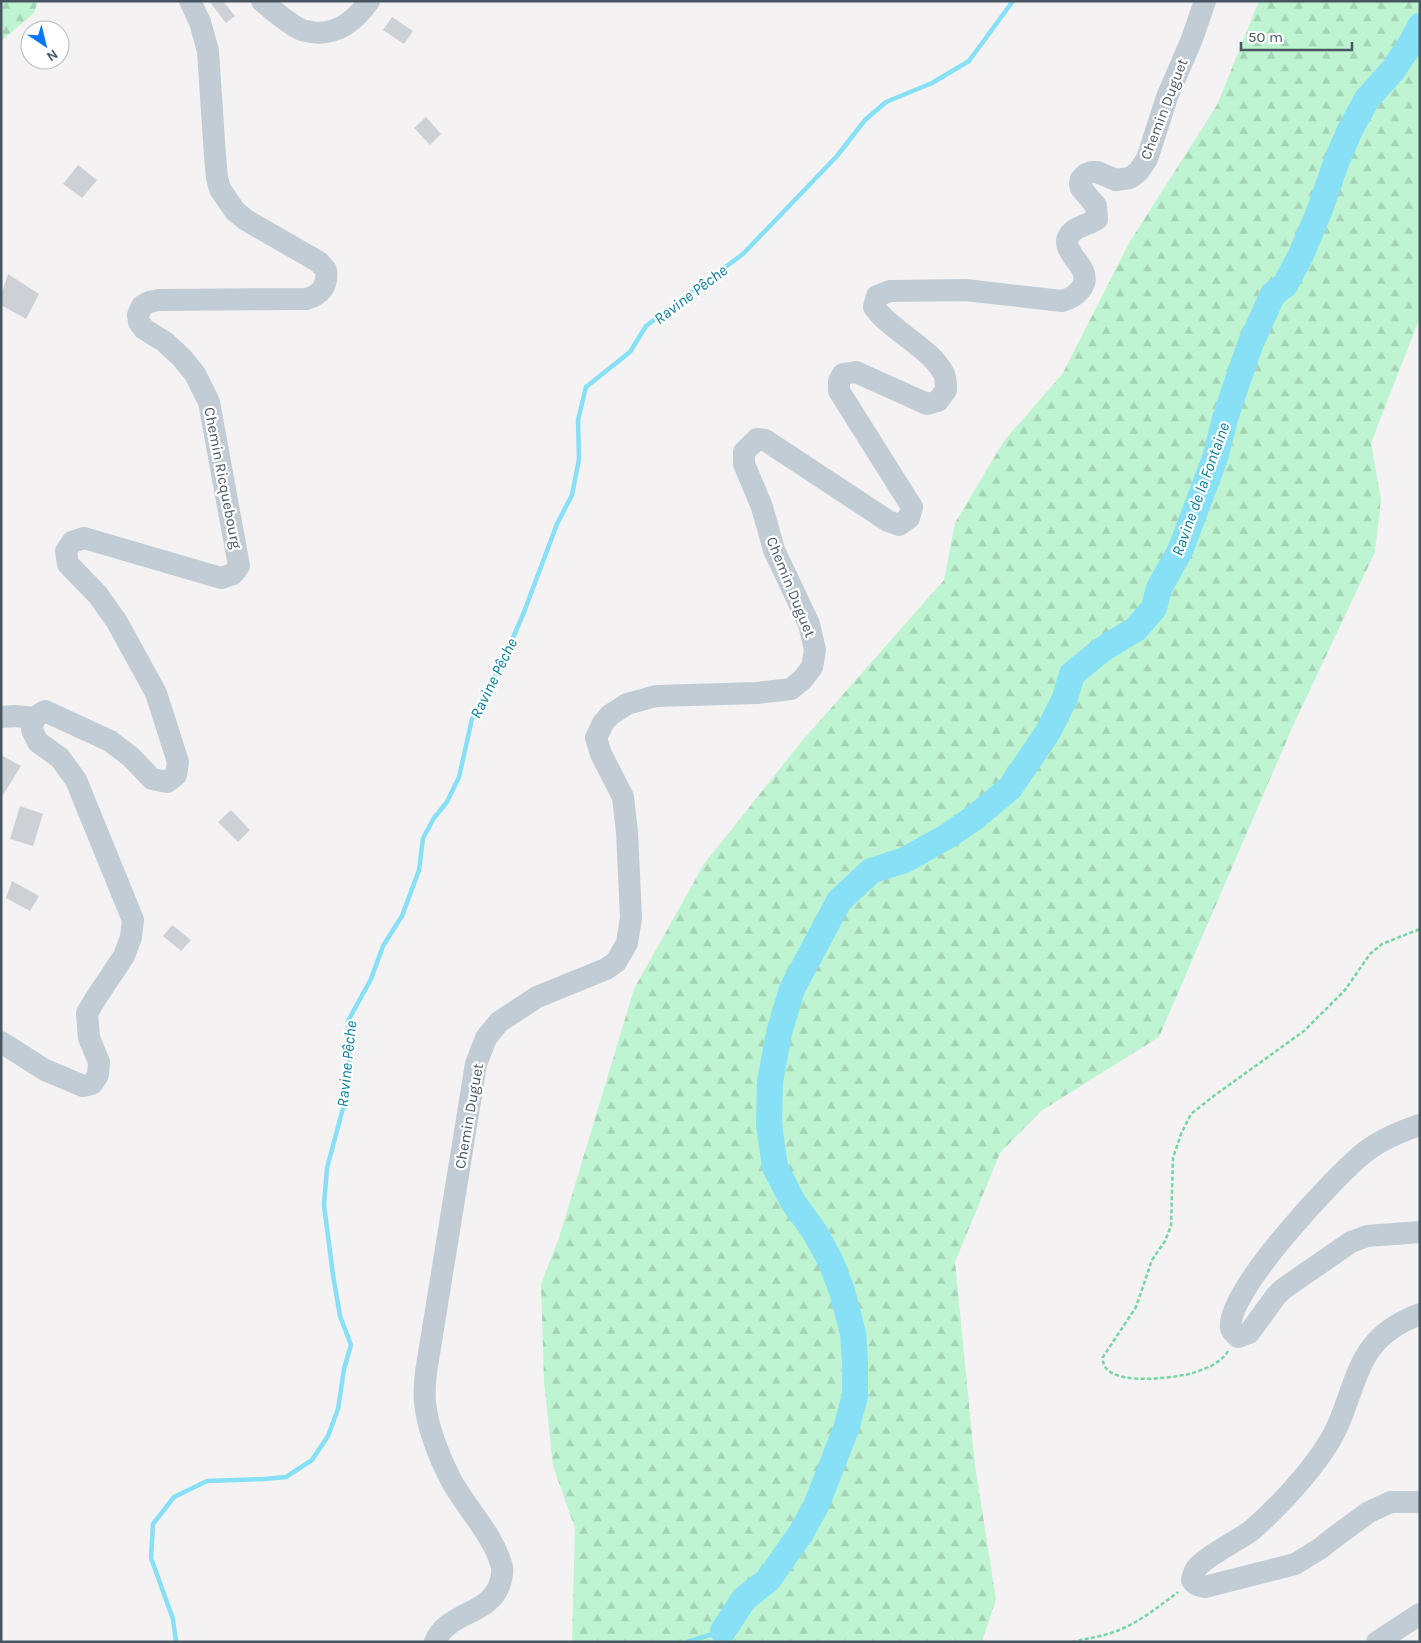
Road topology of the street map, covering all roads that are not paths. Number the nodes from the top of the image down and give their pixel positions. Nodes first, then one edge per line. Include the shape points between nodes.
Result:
1 (190, 1) edge
2 (262, 1) edge
3 (369, 1) edge
4 (1204, 1) edge
5 (1, 717) edge
6 (34, 718) junction
7 (1, 1042) edge
8 (1420, 1125) edge
9 (1420, 1232) edge
10 (1420, 1314) edge
11 (1420, 1502) edge
12 (1420, 1614) edge
13 (1420, 1632) edge
14 (1384, 1637) edge
15 (434, 1642) edge

1 - 6 street, Chemin Ricquebourg via 208,51 214,156 220,189 235,211 246,220 319,262 326,270 326,284 319,294 306,299 159,300 146,303 139,313 139,322 144,329 165,342 195,374 209,402 238,554 239,566 233,574 220,578 84,538 72,542 66,551 68,564 98,595 117,622 156,693 178,762 176,775 167,782 152,779 110,741 45,711
2 - 3 street via 301,30 322,33 342,28 359,15
4 - 15 street, Chemin Duguet via 1146,159 1138,172 1130,178 1116,180 1092,172 1081,179 1081,188 1096,206 1097,219 1073,230 1068,239 1068,248 1084,271 1079,292 1062,301 965,290 890,291 877,296 874,307 881,317 931,358 944,375 946,390 938,400 927,404 856,372 843,374 839,381 839,391 912,507 909,518 899,525 888,521 765,440 757,439 744,452 744,464 762,507 774,550 809,624 815,650 812,667 803,679 791,689 757,693 656,696 627,704 603,723 596,738 623,797 627,832 631,918 627,943 616,962 606,969 537,997 499,1022 486,1038 476,1064 426,1372 425,1402 432,1434 450,1478 493,1546 502,1569 499,1587 486,1603 449,1623
5 - 6 street
6 - 7 street via 32,730 38,742 60,758 76,780 133,920 124,956 87,1014 89,1038 99,1062 98,1075 92,1084 83,1086 45,1070
8 - 9 street via 1393,1135 1365,1152 1333,1181 1262,1264 1239,1299 1232,1316 1233,1333 1238,1337 1249,1333 1276,1296 1351,1242 1384,1233
10 - 11 street via 1390,1329 1369,1349 1331,1439 1295,1488 1252,1530 1196,1568 1192,1580 1205,1587 1295,1564 1369,1512 1391,1502
12 - 14 street
13 - 14 street

